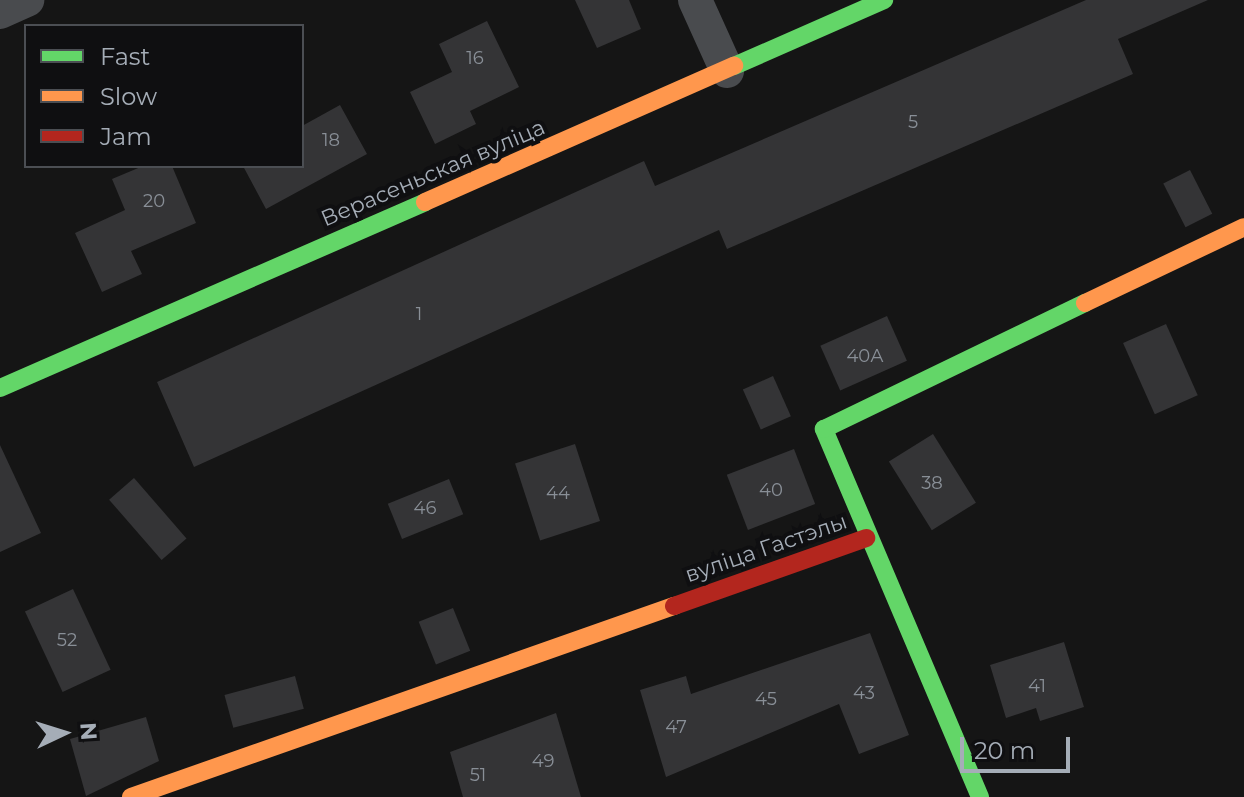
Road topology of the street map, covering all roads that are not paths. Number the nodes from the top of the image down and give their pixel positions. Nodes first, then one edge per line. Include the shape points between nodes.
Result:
1 (27, 0) edge
2 (695, 0) edge
3 (884, 0) edge
4 (0, 12) edge
5 (727, 71) junction
6 (1244, 227) edge
7 (0, 388) edge
8 (866, 538) junction
9 (131, 797) edge
10 (980, 797) edge

1 - 4 street
2 - 5 street
3 - 5 street, Верасеньская вуліца
5 - 7 street, Верасеньская вуліца
6 - 8 street, вуліца Гастэлы via 824,429
8 - 9 street, вуліца Гастэлы
8 - 10 street

